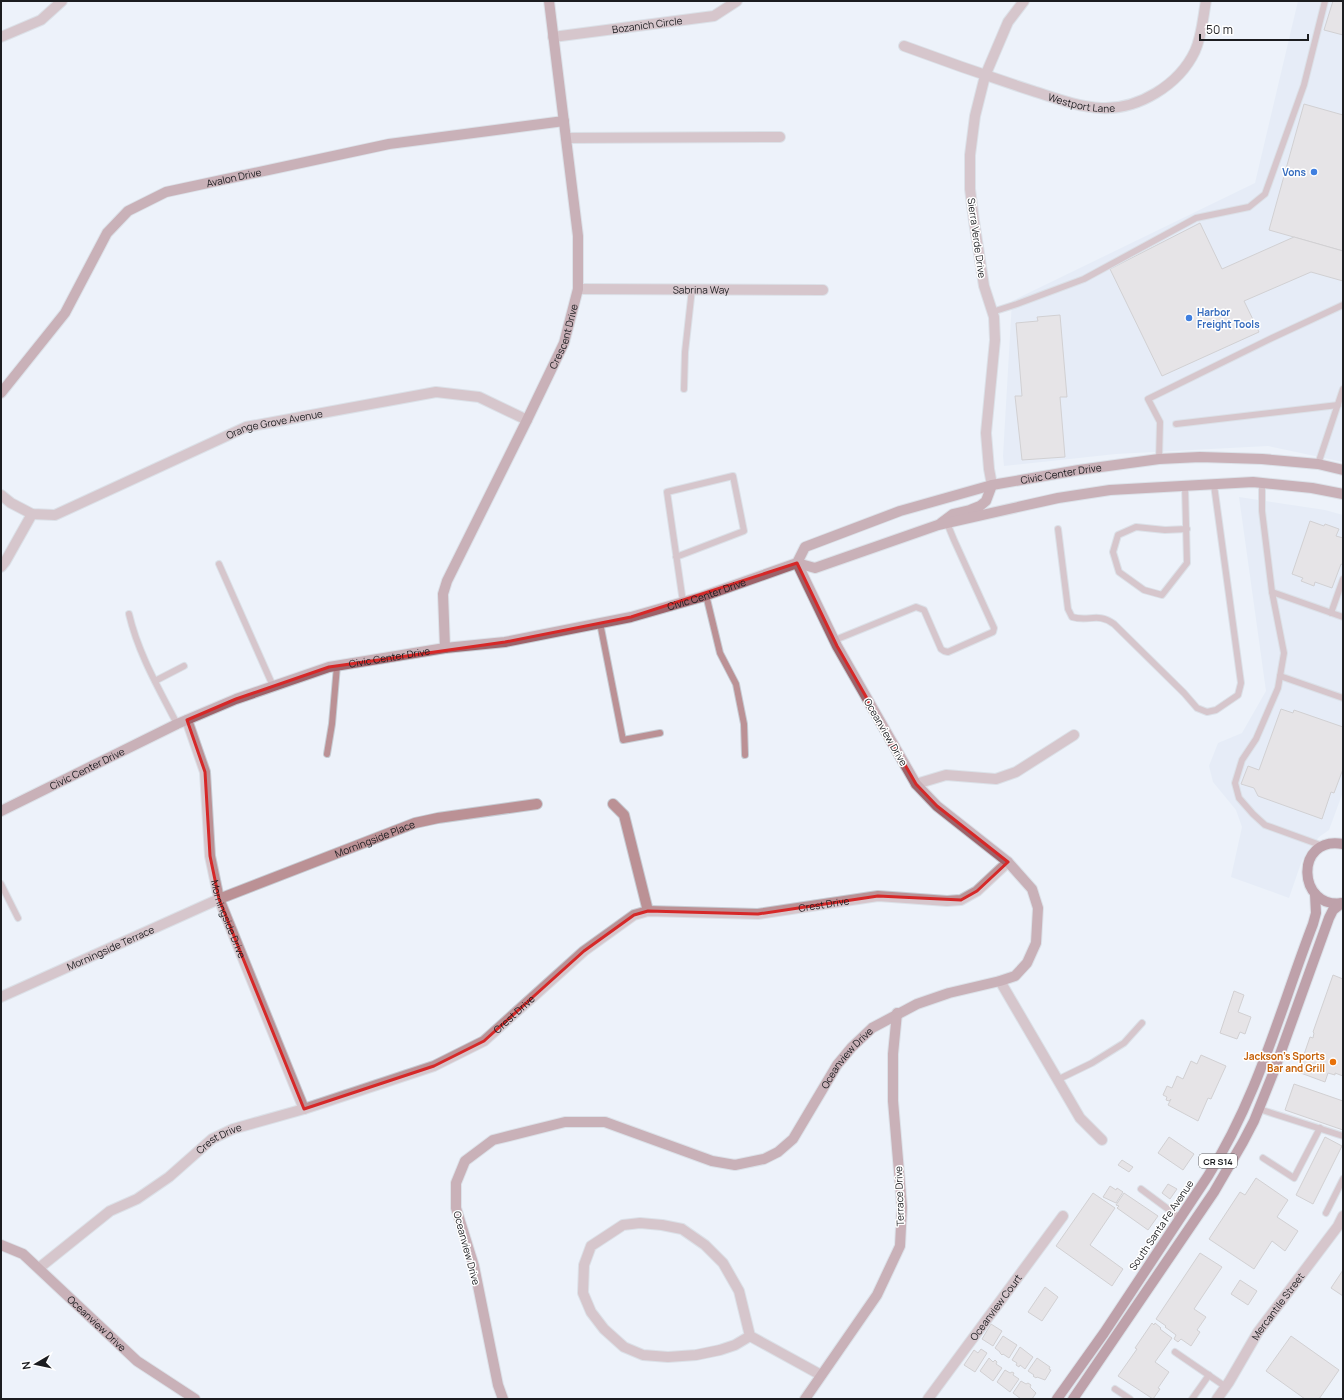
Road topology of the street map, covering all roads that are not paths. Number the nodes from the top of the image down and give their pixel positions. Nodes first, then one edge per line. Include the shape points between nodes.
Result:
1 (62, 1) edge
2 (549, 1) edge
3 (737, 1) edge
4 (1024, 1) edge
5 (1206, 1) edge
6 (1325, 1) edge
7 (1, 37) edge
8 (554, 37) junction
9 (904, 46) dead end
10 (985, 76) junction
11 (564, 121) junction
12 (780, 137) dead end
13 (566, 138) junction
14 (578, 289) junction
15 (692, 289) junction
16 (823, 290) dead end
17 (1343, 305) edge
18 (992, 312) junction
19 (684, 389) dead end
20 (1343, 389) edge
21 (1, 393) edge
22 (1338, 405) junction
23 (527, 420) junction
24 (1176, 424) dead end
25 (1159, 459) junction
26 (1318, 464) junction
27 (1343, 470) edge
28 (1262, 482) junction
29 (992, 485) junction
30 (1214, 485) junction
31 (1184, 486) junction
32 (1343, 494) edge
33 (1, 495) edge
34 (32, 514) junction
35 (943, 524) junction
36 (1058, 529) dead end
37 (1187, 529) junction
38 (676, 557) junction
39 (797, 563) junction
40 (219, 564) dead end
41 (1, 567) edge
42 (1343, 579) edge
43 (1272, 592) junction
44 (706, 595) junction
45 (683, 602) junction
46 (1331, 612) junction
47 (128, 614) dead end
48 (1343, 617) edge
49 (600, 623) junction
50 (835, 640) junction
51 (445, 648) junction
52 (184, 666) dead end
53 (336, 666) junction
54 (1280, 676) junction
55 (155, 681) junction
56 (273, 686) junction
57 (1343, 698) edge
58 (187, 720) junction
59 (177, 724) junction
60 (660, 734) dead end
61 (1074, 735) dead end
62 (327, 754) dead end
63 (745, 755) dead end
64 (916, 784) junction
65 (537, 804) dead end
66 (613, 804) dead end
67 (1, 811) edge
68 (1343, 834) edge
69 (1340, 844) edge
70 (1323, 846) junction
71 (1008, 862) junction
72 (1, 884) edge
73 (1315, 894) junction
74 (219, 899) junction
75 (1342, 903) edge
76 (648, 911) junction
77 (18, 918) dead end
78 (1000, 982) junction
79 (1, 997) edge
80 (897, 1013) junction
81 (1142, 1023) dead end
82 (1057, 1080) junction
83 (304, 1109) junction
84 (1259, 1109) junction
85 (1320, 1128) junction
86 (1343, 1136) edge
87 (1102, 1140) dead end
88 (1263, 1158) dead end
89 (1343, 1180) edge
90 (1141, 1189) dead end
91 (1326, 1213) dead end
92 (1063, 1216) dead end
93 (1343, 1216) edge
94 (1180, 1218) junction
95 (1, 1245) edge
96 (39, 1268) junction
97 (750, 1336) junction
98 (1175, 1352) dead end
99 (822, 1375) junction
100 (1209, 1375) junction
101 (1226, 1387) junction
102 (1115, 1389) dead end
103 (195, 1399) edge
104 (503, 1399) edge
105 (805, 1399) edge
106 (928, 1399) edge
107 (1057, 1399) edge
108 (1073, 1399) edge
109 (1130, 1399) edge
110 (1192, 1399) edge
111 (1217, 1399) edge

1 - 7 street via 41,20
2 - 8 street, Crescent Drive
3 - 8 street, Bozanich Circle via 714,16
4 - 10 street, Sierra Verde Drive via 1008,22
5 - 10 street, Westport Lane via 1199,39 1189,61 1172,81 1135,104 1101,108 1071,103
6 - 18 lane via 1304,85 1265,194 1249,207 1196,218 1084,279
8 - 11 street, Crescent Drive
9 - 10 street, Westport Lane
10 - 18 street, Sierra Verde Drive via 976,116 969,171 984,286
11 - 13 street, Crescent Drive
11 - 21 street, Avalon Drive via 389,144 166,192 128,211 107,232 65,313
12 - 13 street
13 - 14 street, Crescent Drive via 578,236
14 - 15 street, Sabrina Way
14 - 23 street, Crescent Drive via 564,343
15 - 16 street, Sabrina Way
15 - 19 lane
17 - 25 lane via 1148,399 1160,422
18 - 29 street, Sierra Verde Drive via 995,340 986,433
20 - 22 lane
22 - 24 lane
22 - 26 lane
23 - 34 street, Orange Grove Avenue via 479,397 436,392 246,427 55,515
23 - 51 street, Crescent Drive via 447,581 443,594
25 - 26 street, Civic Center Drive via 1254,458
25 - 29 street, Civic Center Drive
26 - 27 street, Civic Center Drive
28 - 30 street
28 - 32 street
28 - 43 lane via 1262,511
29 - 35 street via 986,501 980,506 953,514
29 - 39 street, Civic Center Drive via 900,511 805,547
30 - 31 street
30 - 36 lane via 1241,683 1238,695 1216,710 1208,712 1197,708 1107,619 1072,617 1068,609
31 - 35 street via 1110,490 1058,498
31 - 37 lane
33 - 34 street
34 - 41 street
35 - 39 street via 815,568
35 - 50 lane via 954,540 994,628 993,632 948,652 944,651 924,610 916,607
37 - 37 lane via 1187,563 1162,595 1144,590 1119,572 1113,552 1118,535 1136,527
38 - 38 lane via 667,492 733,476 744,531
38 - 45 lane
39 - 44 street, Civic Center Drive
39 - 50 street, Oceanview Drive
40 - 56 lane
42 - 46 lane
43 - 46 lane
43 - 54 lane via 1284,653
44 - 45 street, Civic Center Drive
44 - 63 lane via 720,653 736,684 744,724
45 - 49 street, Civic Center Drive
46 - 48 lane
47 - 55 lane
49 - 51 street, Civic Center Drive via 505,642
49 - 60 lane via 622,740
50 - 64 street, Oceanview Drive
51 - 53 street, Civic Center Drive
52 - 55 lane
53 - 56 street, Civic Center Drive
53 - 62 lane
54 - 57 lane
54 - 70 lane via 1278,688 1256,739 1242,760 1235,783 1239,798 1265,825
55 - 59 lane
56 - 58 street, Civic Center Drive
58 - 59 street, Civic Center Drive
58 - 74 street, Morningside Drive via 205,772 210,856
59 - 67 street, Civic Center Drive
61 - 64 street via 1016,772 996,779 946,775
64 - 71 street, Oceanview Drive via 937,806
65 - 74 street, Morningside Place via 415,823
66 - 76 street via 624,815
68 - 69 main road
69 - 70 main road
70 - 73 main road, South Santa Fe Avenue / CR S14 via 1312,854 1307,866 1306,872
71 - 76 street, Crest Drive via 977,891 961,900 878,896 758,914
71 - 78 street, Oceanview Drive via 1032,889 1038,908 1036,943 1026,963 1015,976
72 - 77 lane
73 - 75 main road, CR S14 via 1328,902
73 - 94 main road, South Santa Fe Avenue / CR S14 via 1316,913 1313,924 1248,1101 1224,1150
74 - 79 street, Morningside Terrace
74 - 83 street, Morningside Drive
75 - 84 main road, CR S14 via 1333,910 1329,918
76 - 83 street, Crest Drive via 634,914 584,951 484,1041 434,1066
78 - 80 street, Oceanview Drive via 949,993
78 - 82 street
80 - 99 street, Terrace Drive via 893,1054 893,1101 902,1207 900,1246 877,1295
80 - 104 street, Oceanview Drive via 872,1028 852,1047 837,1065 793,1139 778,1152 764,1159 735,1165 712,1161 605,1122 565,1122 493,1140 465,1161 456,1183 456,1208 474,1266
81 - 82 lane via 1124,1043 1092,1063
82 - 87 street via 1080,1118
83 - 96 street, Crest Drive via 233,1129 212,1139 169,1177 137,1199 110,1211
84 - 85 lane
84 - 108 main road, CR S14 via 1214,1192
85 - 86 lane
85 - 88 lane via 1294,1178
89 - 91 lane
90 - 94 lane
92 - 106 street, Oceanview Court
93 - 101 street, Mercantile Street via 1258,1332
94 - 107 main road, South Santa Fe Avenue / CR S14
95 - 96 street, Oceanview Drive via 23,1254
96 - 103 street, Oceanview Drive via 137,1361
97 - 97 street via 739,1291 723,1263 705,1244 682,1229 640,1223 623,1226 591,1246 584,1265 583,1293 604,1329 624,1347 643,1355 696,1355 735,1345
97 - 99 street
98 - 100 lane
99 - 105 street, Terrace Drive
100 - 101 lane
100 - 110 lane
101 - 111 street, Mercantile Street
102 - 109 lane

